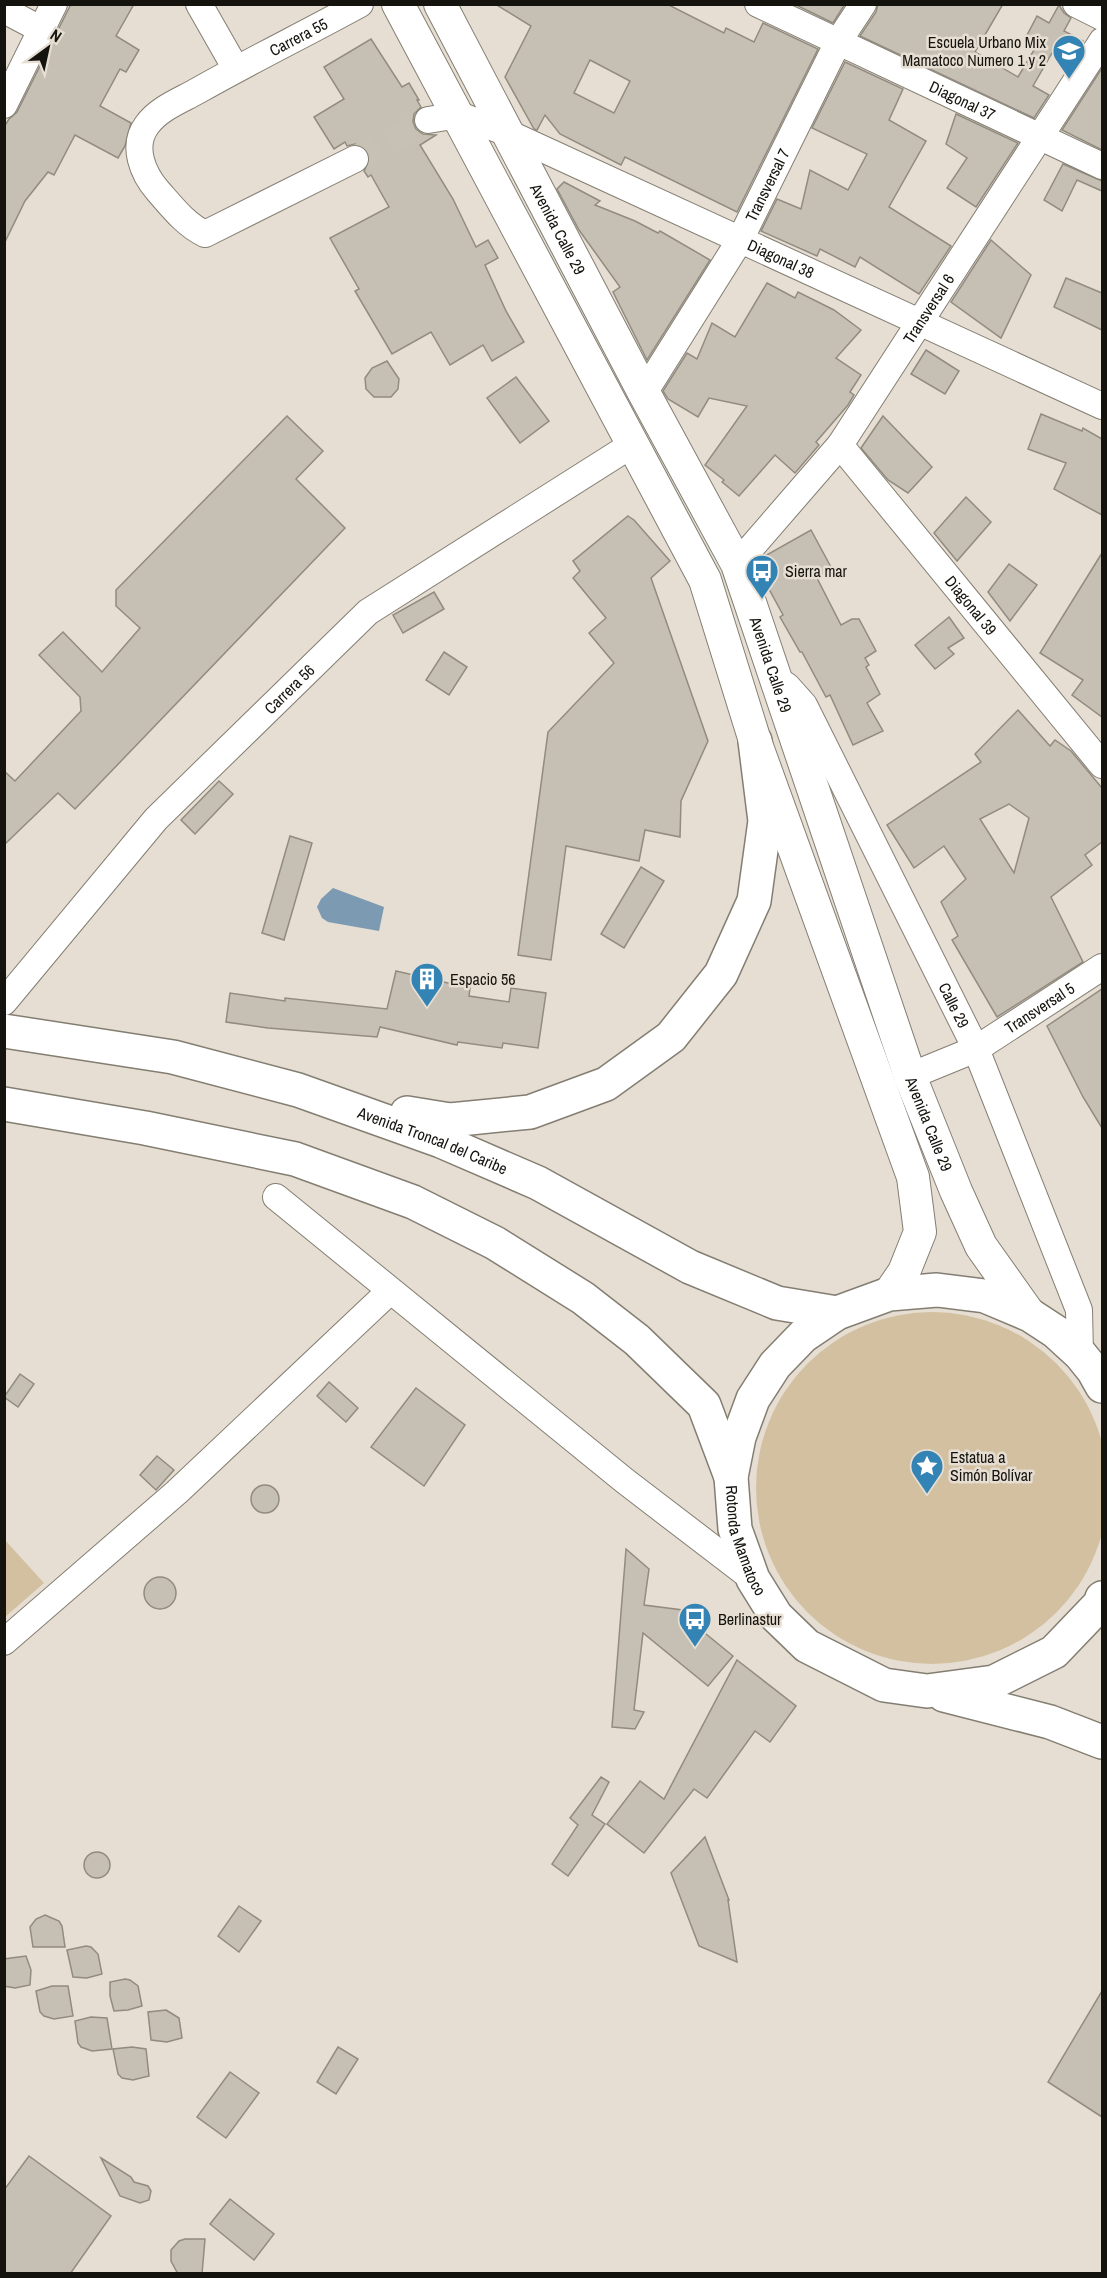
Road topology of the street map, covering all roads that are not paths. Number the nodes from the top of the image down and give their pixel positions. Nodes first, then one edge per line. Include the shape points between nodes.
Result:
1 (54, 4) edge
2 (199, 4) edge
3 (360, 4) edge
4 (398, 4) edge
5 (758, 4) edge
6 (863, 4) edge
7 (1076, 4) edge
8 (4, 10) edge
9 (450, 11) edge
10 (1102, 17) edge
11 (42, 30) junction
12 (1102, 40) edge
13 (838, 42) junction
14 (236, 69) junction
15 (4, 105) edge
16 (459, 115) junction
17 (428, 120) tunnel mouth
18 (508, 133) junction
19 (1041, 136) junction
20 (355, 159) tunnel mouth
21 (1102, 166) edge
22 (740, 240) junction
23 (919, 322) junction
24 (644, 393) junction
25 (1102, 406) edge
26 (633, 444) junction
27 (840, 445) junction
28 (737, 564) junction
29 (776, 679) junction
30 (755, 741) junction
31 (1102, 765) edge
32 (1102, 967) edge
33 (4, 1002) edge
34 (4, 1031) edge
35 (976, 1049) junction
36 (910, 1076) junction
37 (298, 1090) junction
38 (4, 1104) edge
39 (276, 1197) dead end
40 (390, 1291) junction
41 (889, 1294) junction
42 (837, 1313) junction
43 (1030, 1315) junction
44 (1095, 1370) edge
45 (731, 1477) junction
46 (753, 1579) junction
47 (1102, 1598) edge
48 (4, 1642) edge
49 (927, 1691) junction
50 (1102, 1743) edge

1 - 11 street
2 - 14 street
3 - 14 street, Carrera 55
4 - 16 main road, Avenida Calle 29
5 - 13 street, Diagonal 37
6 - 13 street, Transversal 7
7 - 10 street
8 - 11 street
9 - 18 main road, Avenida Calle 29
11 - 15 street
12 - 19 street, Transversal 6
13 - 19 street, Diagonal 37
13 - 22 street, Transversal 7
14 - 20 street, Carrera 55 via 159,113 146,126 140,144 141,163 150,182 191,227 205,234
16 - 17 street
16 - 18 street, Diagonal 38
16 - 26 main road, Avenida Calle 29
18 - 22 street, Diagonal 38
18 - 24 main road, Avenida Calle 29
19 - 21 street, Diagonal 37
19 - 23 street, Transversal 6
22 - 23 street, Diagonal 38
22 - 24 street, Transversal 7
23 - 25 street, Diagonal 38
23 - 27 street, Transversal 6
24 - 28 main road, Avenida Calle 29
26 - 30 main road, Avenida Calle 29 via 705,580
26 - 33 street, Carrera 56 via 368,612 156,819
27 - 28 street, Transversal 6
27 - 31 street, Diagonal 39
28 - 29 main road, Avenida Calle 29
29 - 35 street, Calle 29 via 804,705
29 - 36 main road, Avenida Calle 29
30 - 37 highway via 765,821 753,901 721,974 671,1037 606,1084 530,1112 450,1120
30 - 41 main road, Avenida Calle 29 via 913,1177 920,1232 904,1272
32 - 35 street, Transversal 5
34 - 37 highway, Avenida Troncal del Caribe via 173,1057
35 - 36 street, Transversal 5
35 - 44 street, Calle 29 via 1079,1310
36 - 43 main road, Avenida Calle 29 via 981,1246
37 - 42 highway, Avenida Troncal del Caribe via 441,1141 527,1179 690,1267 755,1294 777,1303
38 - 45 highway via 295,1158 413,1202 495,1242 583,1298 637,1340 695,1397 704,1406
39 - 40 street
40 - 46 street
40 - 48 street via 177,1492
41 - 42 highway, Rotonda Mamatoco
41 - 43 highway, Rotonda Mamatoco via 937,1290 985,1296
42 - 45 highway, Rotonda Mamatoco via 803,1336 775,1365 753,1399 739,1437
43 - 44 highway, Rotonda Mamatoco via 1056,1332
45 - 46 highway, Rotonda Mamatoco via 735,1529
46 - 49 highway, Rotonda Mamatoco via 776,1616 807,1646 884,1685
47 - 49 highway, Rotonda Mamatoco via 1054,1652 994,1682
49 - 50 highway via 1050,1722

